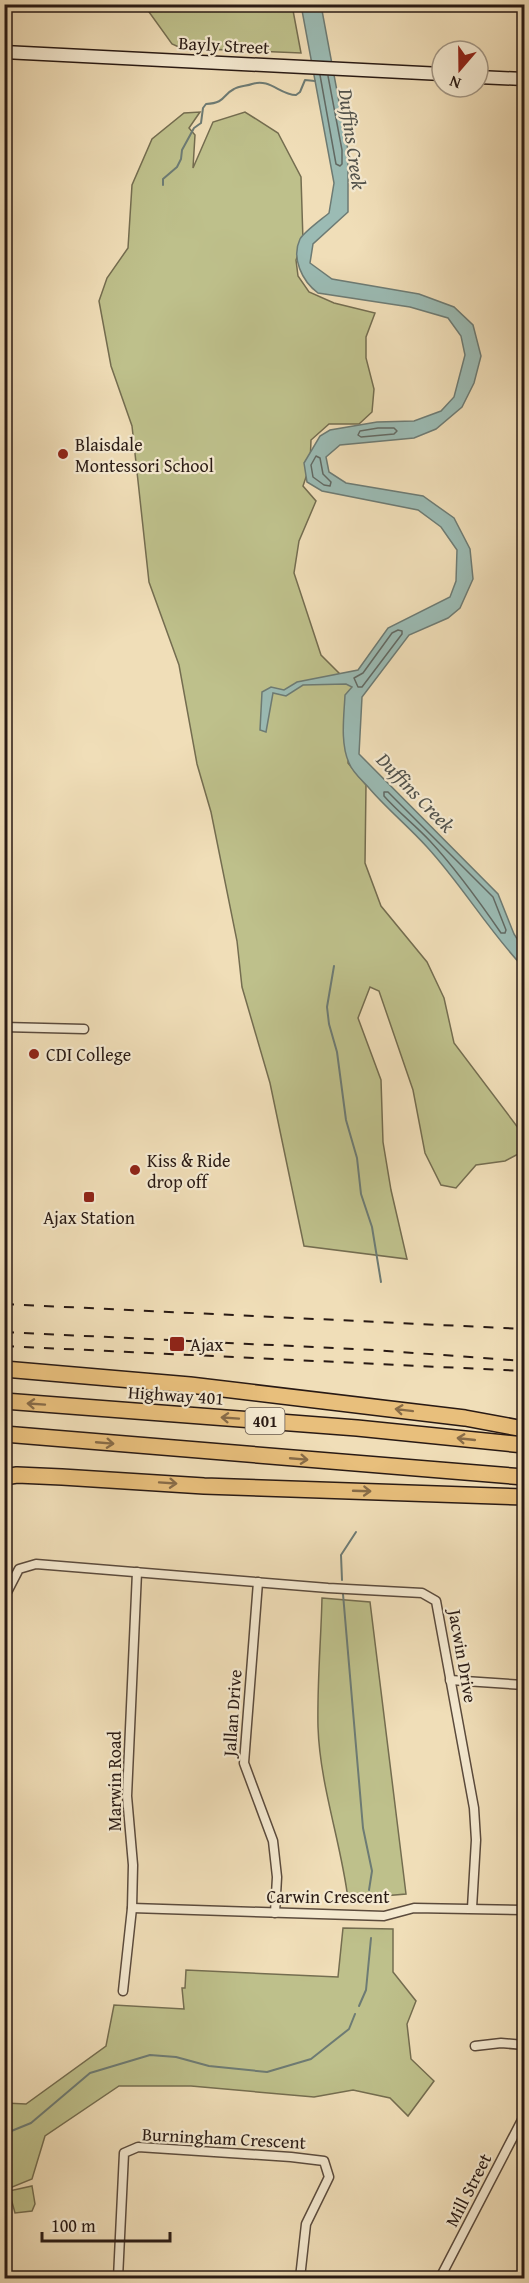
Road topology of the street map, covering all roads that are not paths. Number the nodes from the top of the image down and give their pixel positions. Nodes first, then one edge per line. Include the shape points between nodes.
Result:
1 (4, 52) edge
2 (430, 73) edge
3 (490, 77) edge
4 (525, 79) edge
5 (4, 1027) edge
6 (84, 1029) dead end
7 (4, 1369) edge
8 (4, 1401) edge
9 (525, 1429) edge
10 (4, 1434) edge
11 (525, 1445) edge
12 (4, 1477) edge
13 (525, 1477) edge
14 (525, 1497) edge
15 (137, 1572) junction
16 (258, 1582) junction
17 (4, 1598) edge
18 (450, 1680) junction
19 (525, 1685) edge
20 (132, 1908) junction
21 (472, 1908) junction
22 (525, 1910) edge
23 (275, 1913) junction
24 (123, 1990) dead end
25 (525, 2045) edge
26 (475, 2046) dead end
27 (525, 2116) edge
28 (4, 2273) edge
29 (7, 2278) edge
30 (118, 2278) edge
31 (300, 2278) edge
32 (440, 2278) edge

1 - 2 main road, Bayly Street
3 - 4 main road
5 - 6 street
9 -> 7 highway via 213,1387
11 -> 8 highway, Highway 401 / 401
10 -> 13 highway, 401
12 -> 14 highway via 62,1476 204,1486
15 - 16 street, Jacwin Drive
15 - 17 street, Jacwin Drive via 36,1564 19,1569
15 - 20 street, Marwin Road via 127,1796
16 - 18 street, Jacwin Drive via 422,1593 436,1601
16 - 23 street, Jallan Drive via 244,1763 273,1841
18 - 19 street
18 - 21 street, Jacwin Drive via 474,1808
20 - 23 street, Carwin Crescent
20 - 24 street, Marwin Road
21 - 22 street, Carwin Crescent
21 - 23 street, Carwin Crescent via 414,1908 384,1916
25 - 26 street
27 - 32 street, Mill Street
28 - 29 street
30 - 31 street, Burningham Crescent via 124,2153 138,2147 324,2161 328,2177 306,2224

